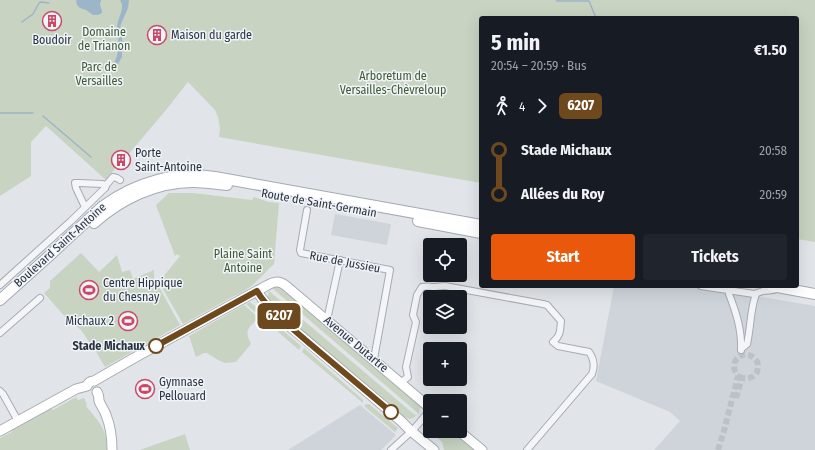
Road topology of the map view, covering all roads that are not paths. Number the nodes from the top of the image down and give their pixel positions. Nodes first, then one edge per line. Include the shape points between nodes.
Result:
1 (167, 178) joint
2 (120, 180) dead end
3 (157, 187) joint
4 (105, 188) junction
5 (85, 207) junction
6 (307, 210) dead end
7 (479, 225) edge
8 (479, 232) edge
9 (340, 260) junction
10 (0, 285) edge
11 (799, 285) edge
12 (716, 288) edge
13 (775, 288) edge
14 (782, 288) edge
15 (815, 288) edge
16 (257, 291) junction
17 (729, 294) dead end
18 (756, 294) junction
19 (815, 294) edge
20 (40, 298) dead end
21 (0, 300) edge
22 (0, 307) edge
23 (327, 320) junction
24 (0, 333) edge
25 (374, 359) junction
26 (402, 384) junction
27 (94, 390) junction
28 (0, 391) edge
29 (423, 403) edge
30 (423, 417) edge
31 (18, 421) junction
32 (0, 431) edge
33 (411, 431) junction
34 (467, 438) edge
35 (112, 450) edge
36 (391, 450) edge
37 (434, 450) edge
38 (482, 450) edge
39 (528, 450) edge

1 - 7 main road, Route de Saint-Germain via 204,175
1 - 21 main road, Boulevard Saint-Antoine via 134,188 103,206
2 - 4 street, Boulevard Saint-Antoine via 113,177
3 - 8 main road, Route de Saint-Germain via 192,182 215,184
3 - 22 main road, Boulevard Saint-Antoine via 139,193 108,210
4 - 5 street, Boulevard Saint-Antoine
4 - 5 street via 103,184 75,183
5 - 10 street, Boulevard Saint-Antoine
6 - 9 street, Rue de Jussieu via 301,253
9 - 23 street
9 - 25 street, Rue de Jussieu via 390,270
11 - 15 main road
12 - 18 street
13 - 18 street
14 - 19 main road
16 - 23 main road, Avenue Dutartre via 272,283 282,283
16 - 27 main road, Avenue Dutartre via 103,375
16 - 33 main road via 265,303 300,336
17 - 18 street via 738,320 741,349 747,344
20 - 24 street
23 - 25 main road, Avenue Dutartre
25 - 26 main road, Avenue Dutartre
26 - 29 main road, Avenue Dutartre
26 - 39 street via 408,377 406,367 416,322 413,315 417,295 422,287 445,286 547,305 561,321 560,333 553,342 558,346 589,352 593,357 594,368 592,374
27 - 31 main road via 76,389
27 - 35 main road via 109,424
28 - 31 street
30 - 33 street
31 - 32 main road
33 - 36 street
33 - 37 main road
34 - 38 main road

